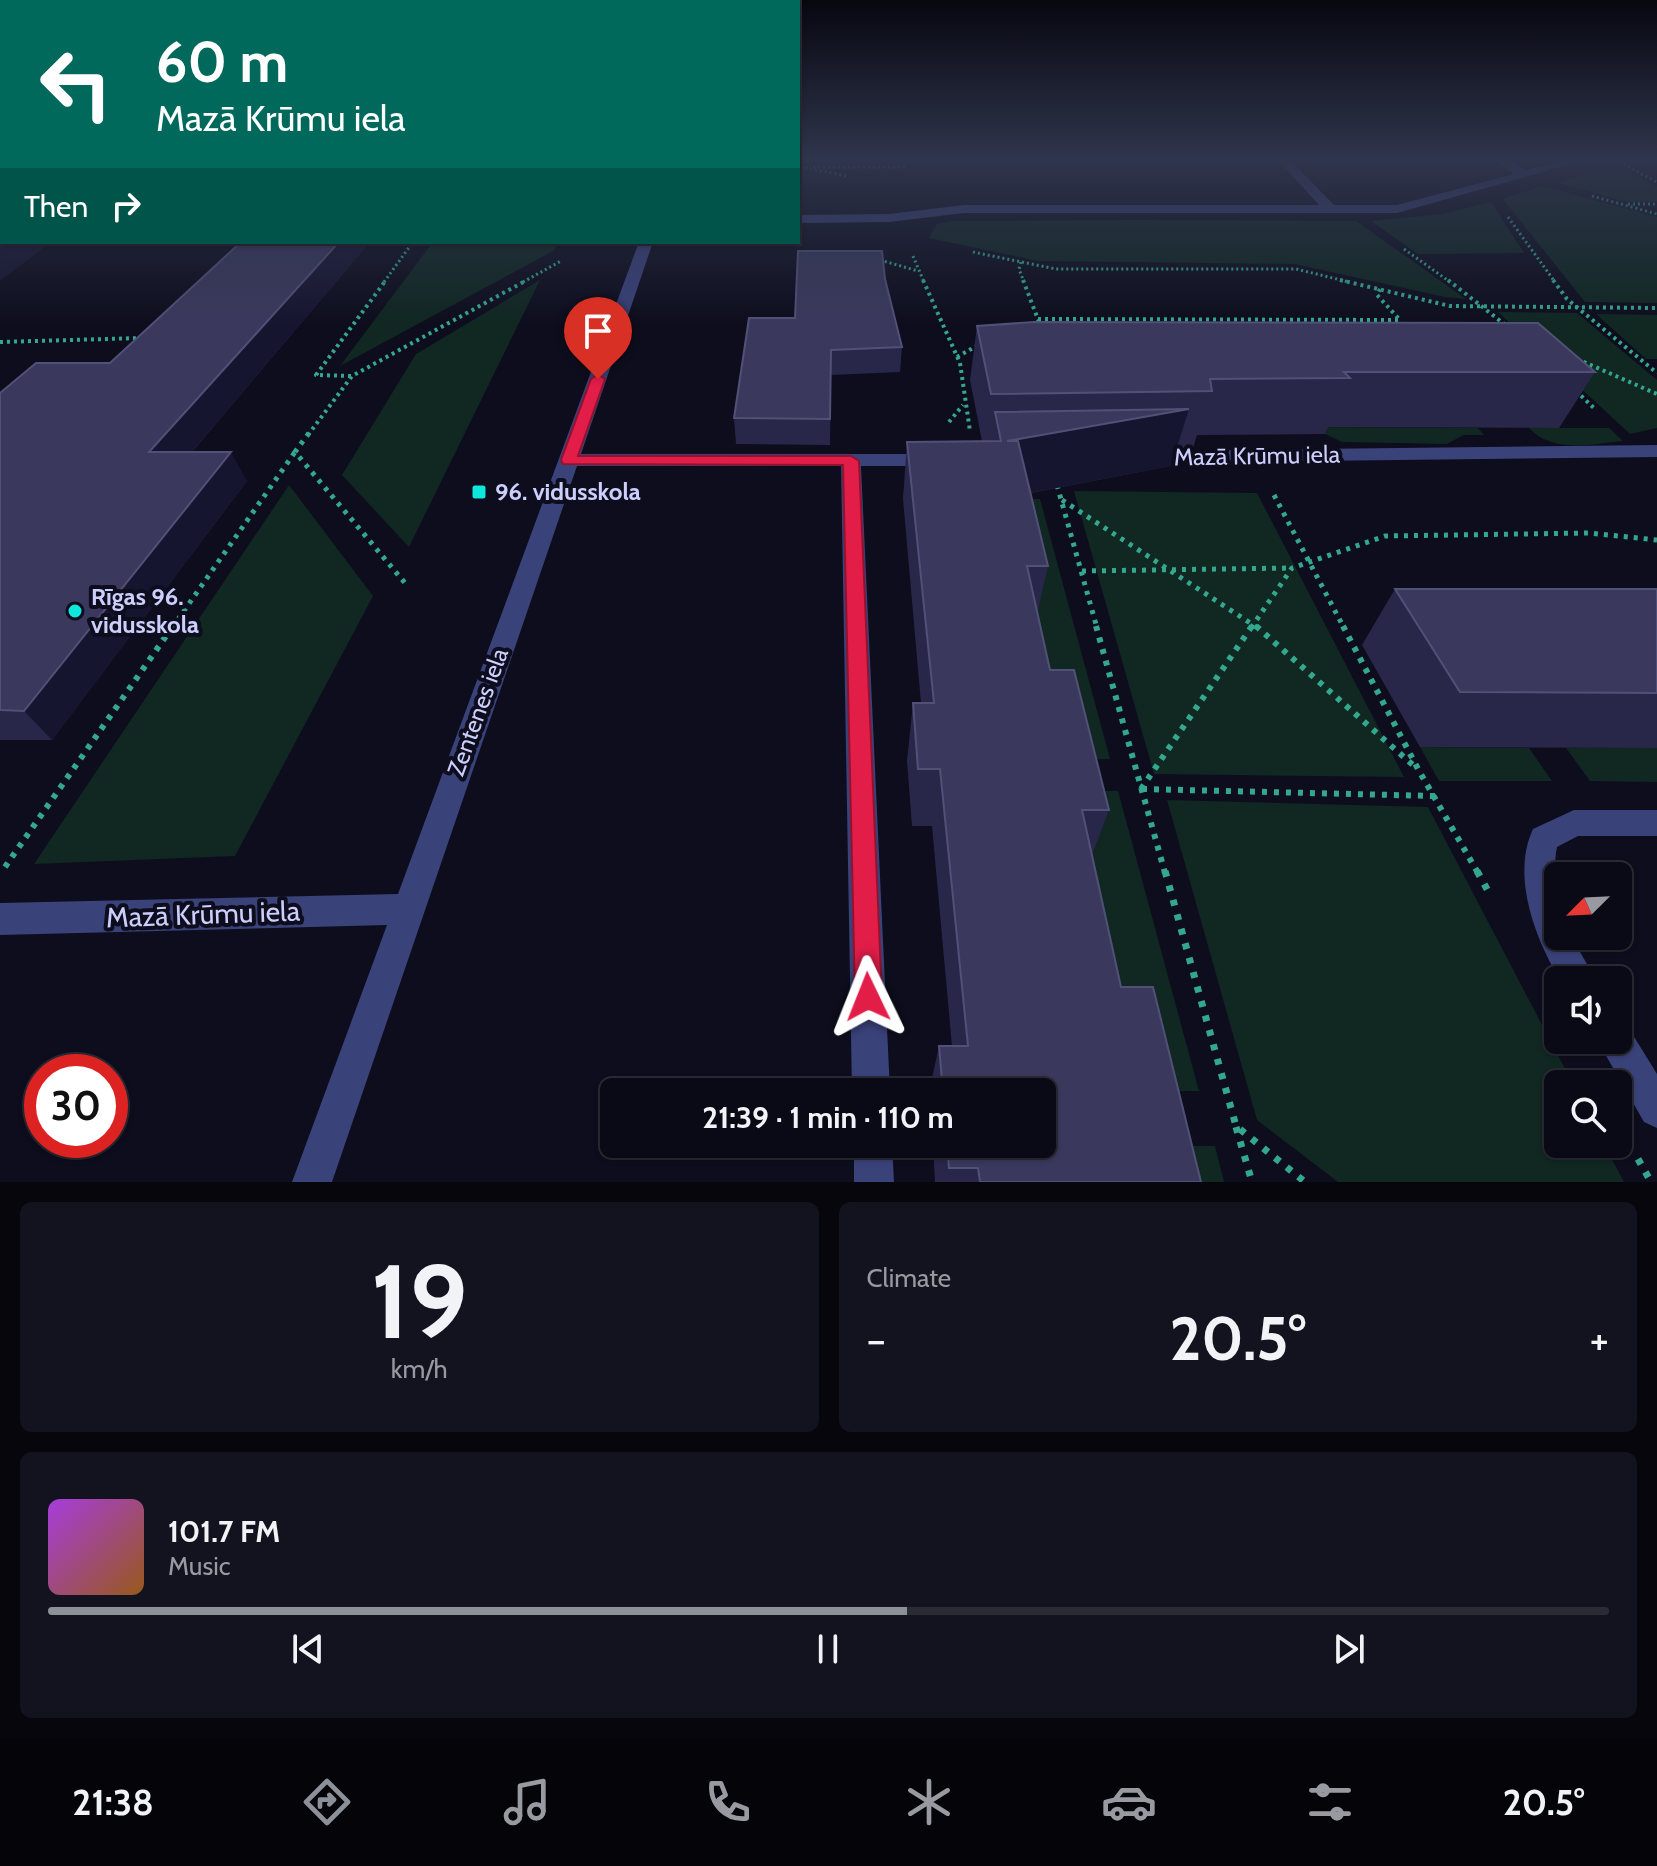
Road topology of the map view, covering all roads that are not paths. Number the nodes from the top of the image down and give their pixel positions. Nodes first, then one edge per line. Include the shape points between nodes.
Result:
1 (913, 215) edge
2 (800, 219) edge
3 (645, 244) edge
4 (1648, 451) edge
5 (1129, 457) dead end
6 (976, 459) edge
7 (569, 460) junction
8 (851, 461) junction
9 (1657, 823) edge
10 (407, 909) junction
11 (0, 919) edge
12 (1570, 966) edge
13 (1624, 1054) edge
14 (871, 1078) edge
15 (1657, 1109) edge
16 (873, 1158) edge
17 (312, 1182) edge
18 (874, 1182) edge

1 - 2 street
3 - 7 street, Zentenes iela
4 - 5 street, Mazā Krūmu iela
6 - 8 street
7 - 8 street
7 - 10 street, Zentenes iela
8 - 14 street
9 - 12 street via 1574,823 1544,839 1538,864 1555,941
10 - 11 street, Mazā Krūmu iela
10 - 17 street, Zentenes iela
13 - 15 street
16 - 18 street

